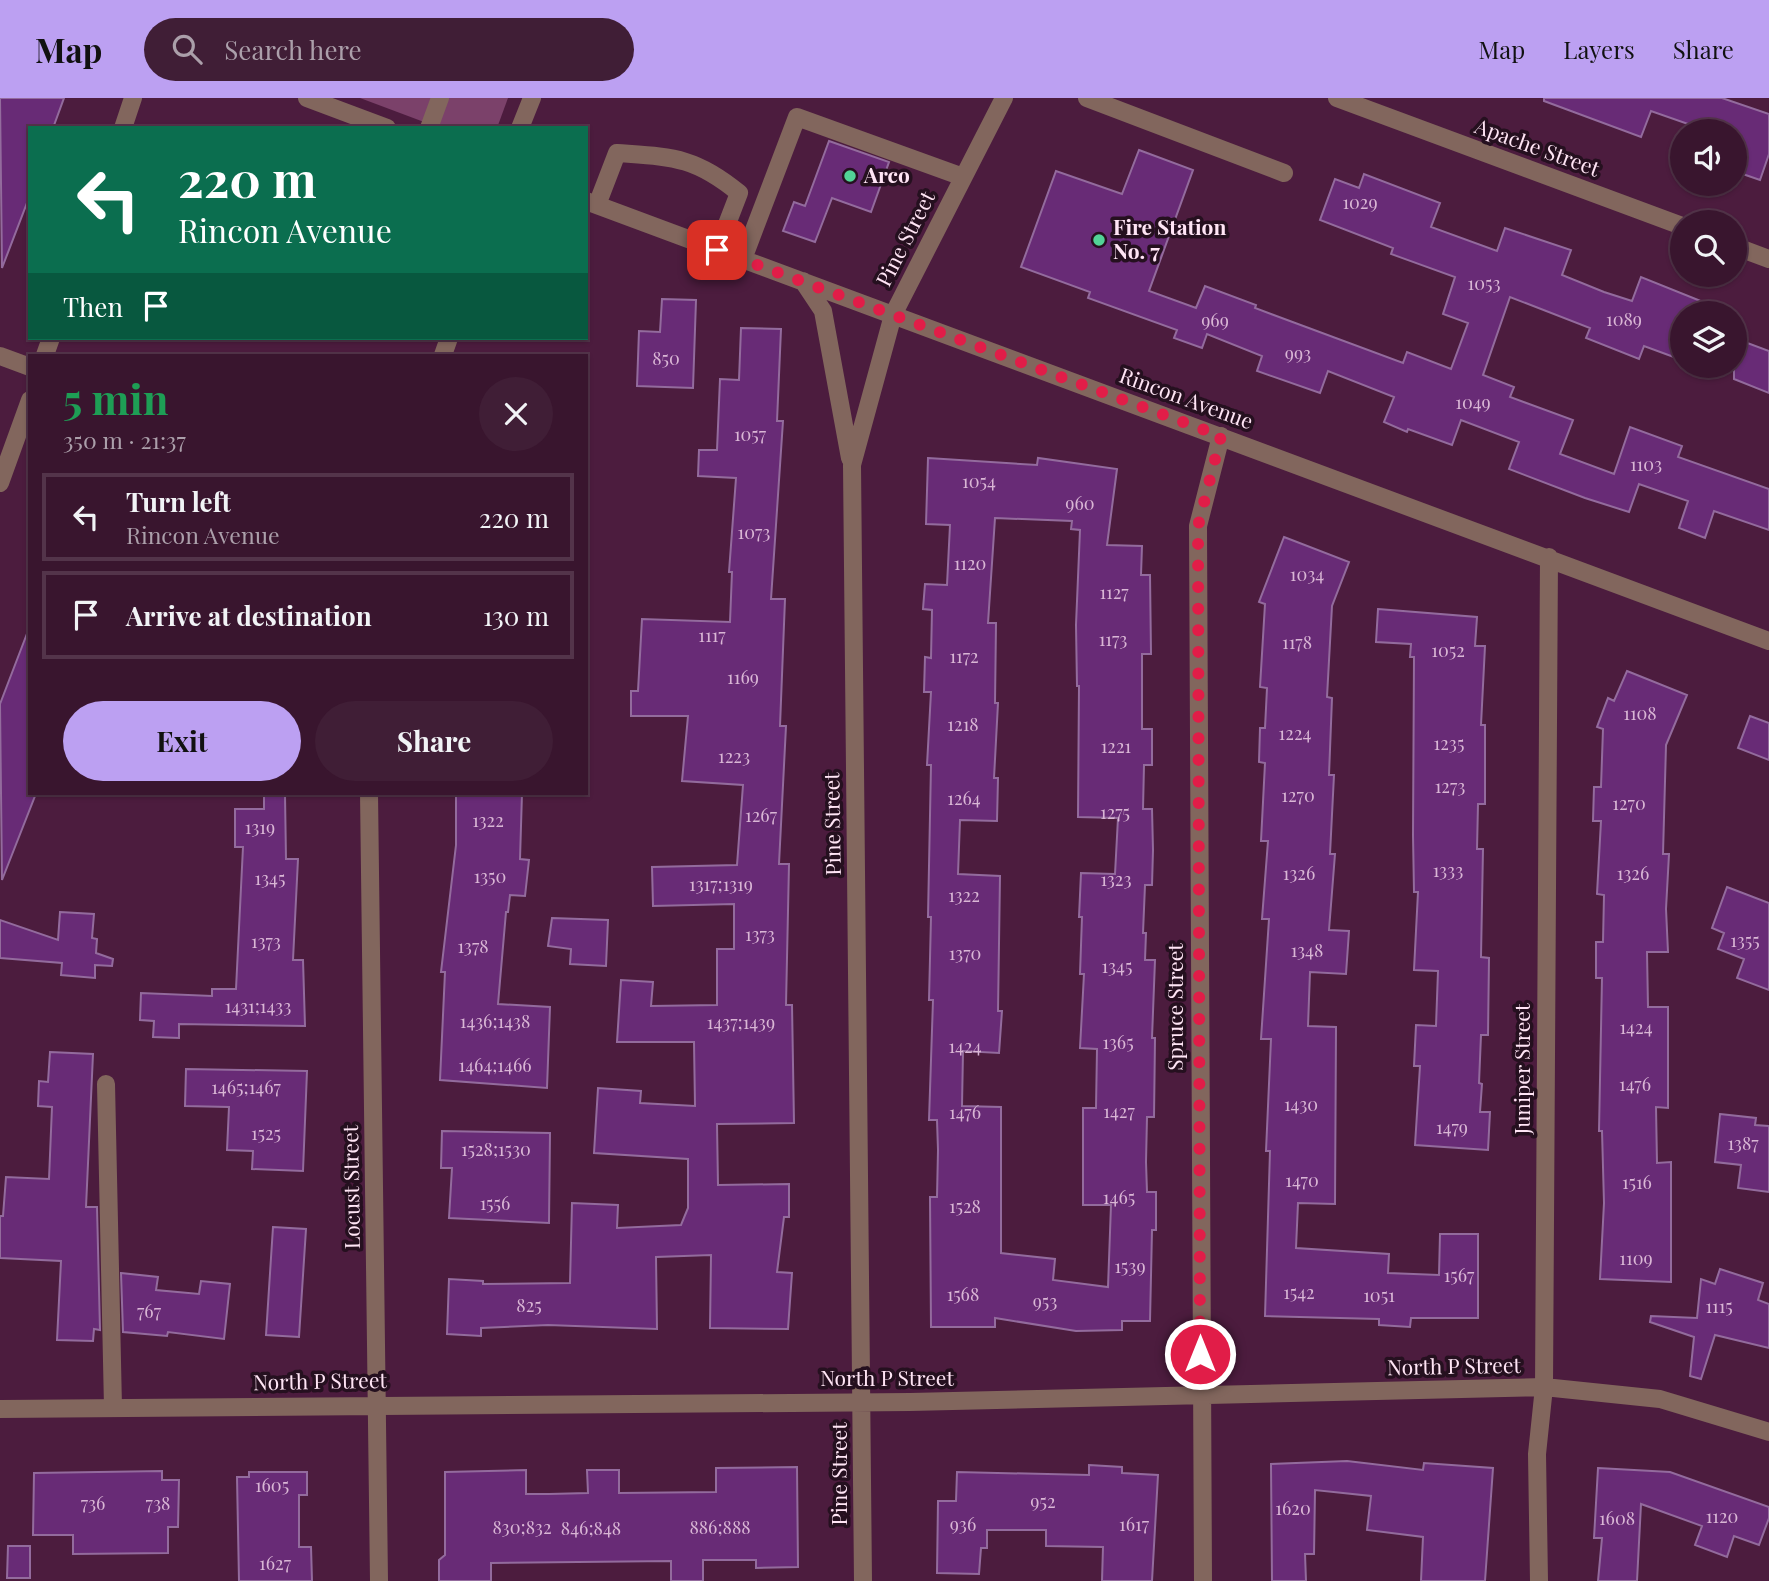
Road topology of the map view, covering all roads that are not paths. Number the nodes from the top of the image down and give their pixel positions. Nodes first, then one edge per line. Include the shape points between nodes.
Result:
1 (133, 98) edge
2 (307, 98) edge
3 (440, 98) edge
4 (531, 98) edge
5 (1004, 98) edge
6 (1087, 98) edge
7 (1337, 98) edge
8 (352, 106) edge
9 (124, 126) edge
10 (384, 126) edge
11 (430, 126) edge
12 (521, 126) edge
13 (1284, 173) dead end
14 (963, 177) junction
15 (592, 203) edge
16 (1670, 222) edge
17 (717, 250) junction
18 (1747, 251) edge
19 (743, 259) junction
20 (1769, 259) edge
21 (803, 281) junction
22 (893, 315) junction
23 (0, 356) edge
24 (28, 366) edge
25 (28, 406) edge
26 (1221, 436) junction
27 (852, 465) junction
28 (0, 483) edge
29 (1549, 557) junction
30 (1769, 641) edge
31 (369, 795) edge
32 (106, 1084) dead end
33 (1544, 1387) junction
34 (1200, 1396) junction
35 (863, 1402) junction
36 (379, 1404) junction
37 (113, 1407) junction
38 (0, 1409) edge
39 (1769, 1432) edge
40 (379, 1581) edge
41 (863, 1581) edge
42 (1203, 1581) edge
43 (1539, 1581) edge

1 - 9 street
2 - 8 street
3 - 11 street
4 - 12 street
5 - 14 street, Pine Street
6 - 13 street
7 - 16 street, Apache Street
8 - 10 street
14 - 19 street via 797,117
14 - 22 street, Pine Street
15 - 17 street, Rincon Avenue
15 - 17 street via 617,153 680,158 716,174 738,193
17 - 19 street, Rincon Avenue
18 - 20 street
19 - 21 street, Rincon Avenue
21 - 22 street, Rincon Avenue
21 - 27 street via 823,311
22 - 26 street, Rincon Avenue
22 - 27 street, Pine Street
23 - 24 street
25 - 28 street
26 - 29 street, Rincon Avenue
26 - 34 street, Spruce Street via 1198,526
27 - 35 street, Pine Street
29 - 30 street, Rincon Avenue
29 - 33 street, Juniper Street
31 - 36 street, Locust Street
32 - 37 street
33 - 34 street, North P Street
33 - 39 street, North P Street via 1660,1399
33 - 43 street, Juniper Street via 1537,1454
34 - 35 street, North P Street
34 - 42 street, Spruce Street
35 - 36 street, North P Street
35 - 41 street, Pine Street
36 - 37 street, North P Street
36 - 40 street, Locust Street
37 - 38 street, North P Street

